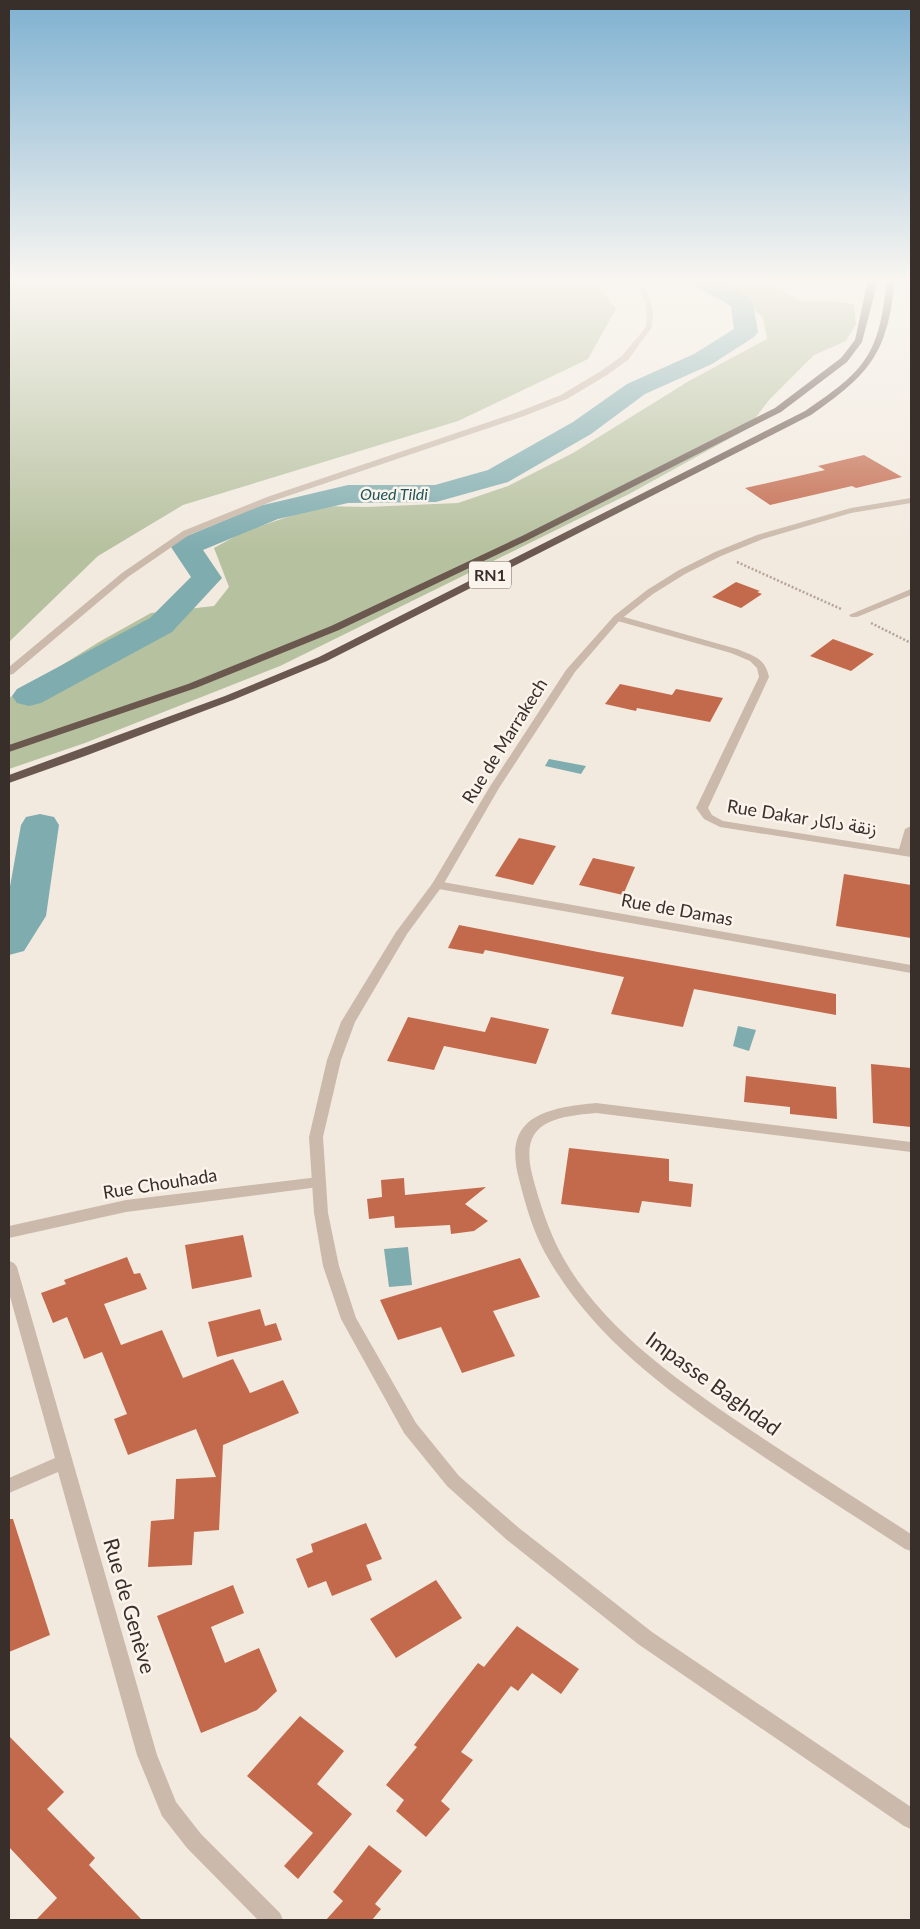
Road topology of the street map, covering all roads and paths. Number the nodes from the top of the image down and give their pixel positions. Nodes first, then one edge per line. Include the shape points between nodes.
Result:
1 (608, 370) edge
2 (831, 370) edge
3 (861, 370) edge
4 (911, 501) edge
5 (718, 554) junction
6 (911, 592) edge
7 (854, 616) junction
8 (618, 618) junction
9 (911, 643) edge
10 (9, 672) edge
11 (9, 749) edge
12 (9, 779) edge
13 (911, 829) edge
14 (907, 853) edge
15 (437, 885) junction
16 (911, 970) edge
17 (911, 1147) edge
18 (319, 1182) junction
19 (9, 1232) edge
20 (9, 1267) edge
21 (65, 1461) junction
22 (9, 1486) edge
23 (911, 1542) edge
24 (911, 1819) edge
25 (274, 1920) edge

1 - 10 street via 564,397 522,414 270,499 186,532 125,575
2 - 11 highway, RN1 via 778,410 525,538 335,628 192,686
3 - 12 highway, RN1 via 844,388 808,413 324,659 229,698
4 - 5 street, Rue de Marrakech via 801,524
5 - 7 path
5 - 8 street, Rue de Marrakech via 650,592
6 - 7 street
7 - 9 path
8 - 14 street, Rue Dakar زنقة داكار via 734,651 762,667 764,677 702,808 708,818 720,824
8 - 15 street, Rue de Marrakech via 571,670 494,788
13 - 14 street
15 - 16 street, Rue de Damas
15 - 18 street, Rue de Marrakech via 402,932 348,1022 334,1060 316,1136
17 - 23 street, Impasse Baghdad via 596,1108 560,1111 538,1118 523,1138 522,1160 540,1230 593,1313 633,1354 704,1408
18 - 19 street, Rue Chouhada via 126,1206
18 - 24 street, Rue de Marrakech via 331,1266 349,1319 410,1428 453,1481 513,1534 645,1638
20 - 21 street, Rue de Genève
21 - 22 street
21 - 25 street, Rue de Genève via 147,1756 169,1809 194,1841

